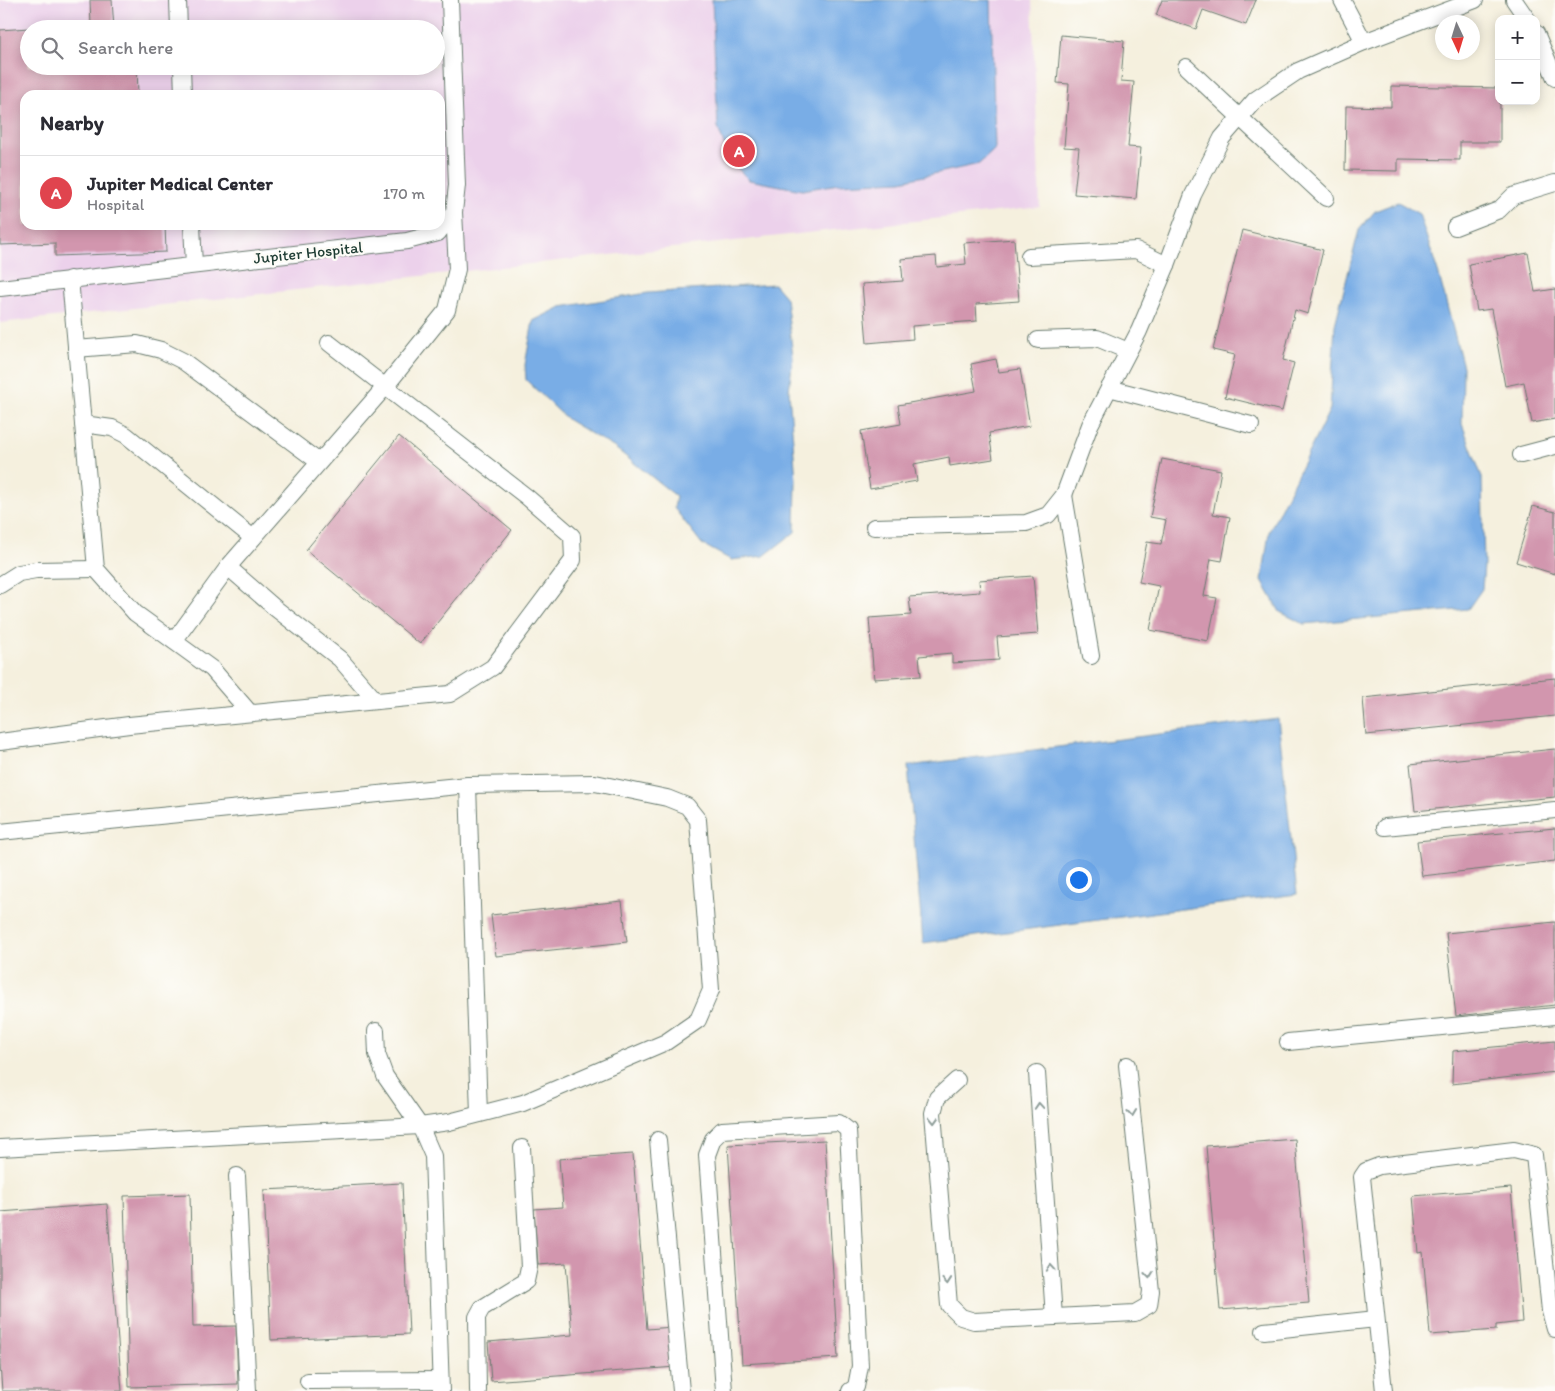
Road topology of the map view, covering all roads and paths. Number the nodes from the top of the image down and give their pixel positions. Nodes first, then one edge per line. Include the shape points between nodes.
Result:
1 (178, 0) edge
2 (450, 0) edge
3 (1342, 0) edge
4 (1475, 0) edge
5 (1514, 0) edge
6 (1523, 15) edge
7 (179, 20) edge
8 (1364, 42) junction
9 (1540, 42) edge
10 (1186, 67) dead end
11 (183, 75) edge
12 (1555, 78) edge
13 (184, 90) edge
14 (1240, 118) junction
15 (1555, 183) edge
16 (1326, 198) dead end
17 (454, 212) junction
18 (445, 224) edge
19 (1455, 227) dead end
20 (192, 230) edge
21 (440, 230) edge
22 (1029, 256) dead end
23 (194, 265) junction
24 (1167, 265) junction
25 (70, 279) junction
26 (0, 288) edge
27 (1038, 340) dead end
28 (329, 343) dead end
29 (76, 349) junction
30 (1128, 351) junction
31 (385, 387) junction
32 (1109, 388) junction
33 (83, 424) junction
34 (1251, 425) dead end
35 (1555, 446) edge
36 (1521, 455) dead end
37 (320, 462) junction
38 (1064, 496) junction
39 (874, 527) dead end
40 (254, 538) junction
41 (228, 567) junction
42 (96, 569) junction
43 (0, 585) edge
44 (174, 641) junction
45 (1091, 656) dead end
46 (376, 701) junction
47 (250, 713) junction
48 (0, 742) edge
49 (468, 785) junction
50 (1555, 810) edge
51 (1385, 827) dead end
52 (0, 832) edge
53 (1555, 1016) edge
54 (376, 1031) dead end
55 (1288, 1042) dead end
56 (1127, 1065) dead end
57 (1037, 1072) dead end
58 (957, 1080) dead end
59 (479, 1114) junction
60 (420, 1126) junction
61 (658, 1140) dead end
62 (0, 1148) edge
63 (522, 1148) dead end
64 (237, 1176) dead end
65 (1054, 1317) junction
66 (1376, 1319) junction
67 (1555, 1329) edge
68 (1264, 1332) dead end
69 (308, 1381) dead end
70 (441, 1385) edge
71 (248, 1391) edge
72 (478, 1391) edge
73 (681, 1391) edge
74 (724, 1391) edge
75 (850, 1391) edge
76 (1384, 1391) edge

1 - 7 lane
2 - 17 lane via 457,185
3 - 8 lane
4 - 8 lane
5 - 6 lane
8 - 14 lane via 1298,71 1255,100
9 - 12 lane
10 - 14 lane
11 - 13 lane
14 - 16 lane
14 - 24 lane via 1222,138 1193,195
15 - 19 lane via 1513,196 1499,210
17 - 18 lane, Jupiter Hospital
17 - 31 lane via 457,269 447,310
20 - 23 lane
21 - 23 lane, Jupiter Hospital via 407,241
22 - 24 lane via 1136,250
23 - 25 lane, Jupiter Hospital
24 - 30 lane
25 - 26 lane, Jupiter Hospital
25 - 29 lane
27 - 30 lane via 1097,338
28 - 31 lane
29 - 33 lane
29 - 37 lane via 137,344 160,350 183,361
30 - 32 lane
31 - 37 lane
31 - 46 lane via 572,536 573,560 493,667 450,694
32 - 34 lane
32 - 38 lane via 1090,425
33 - 40 lane via 112,428 126,435
33 - 42 lane
35 - 36 lane
37 - 40 lane
38 - 39 lane via 1048,515 1026,523
38 - 45 lane
40 - 41 lane
41 - 44 lane
41 - 46 lane via 340,659
42 - 43 lane via 36,570 19,573
42 - 44 lane via 135,613
44 - 47 lane via 212,669
46 - 47 lane
47 - 48 lane
49 - 52 lane
49 - 59 lane
49 - 59 lane via 595,783 667,798 687,806 698,820 711,990 698,1020 666,1042 523,1103
50 - 51 lane
53 - 55 lane
54 - 60 lane via 377,1054 385,1076
56 -> 65 lane via 1151,1291 1149,1306 1135,1313
65 -> 57 lane
58 -> 65 lane via 937,1098 933,1113 949,1305 961,1316 974,1321
59 - 60 lane
60 - 62 lane
60 - 70 lane via 433,1156
61 - 73 lane
63 - 72 lane via 529,1267 526,1281 482,1308 477,1317
64 - 71 lane
66 - 67 lane via 1362,1177 1366,1171 1379,1166 1514,1150 1534,1155 1550,1312
66 - 68 lane
66 - 76 lane
69 - 70 lane
74 - 75 lane via 707,1155 722,1130 838,1122 848,1130 860,1366 856,1387

